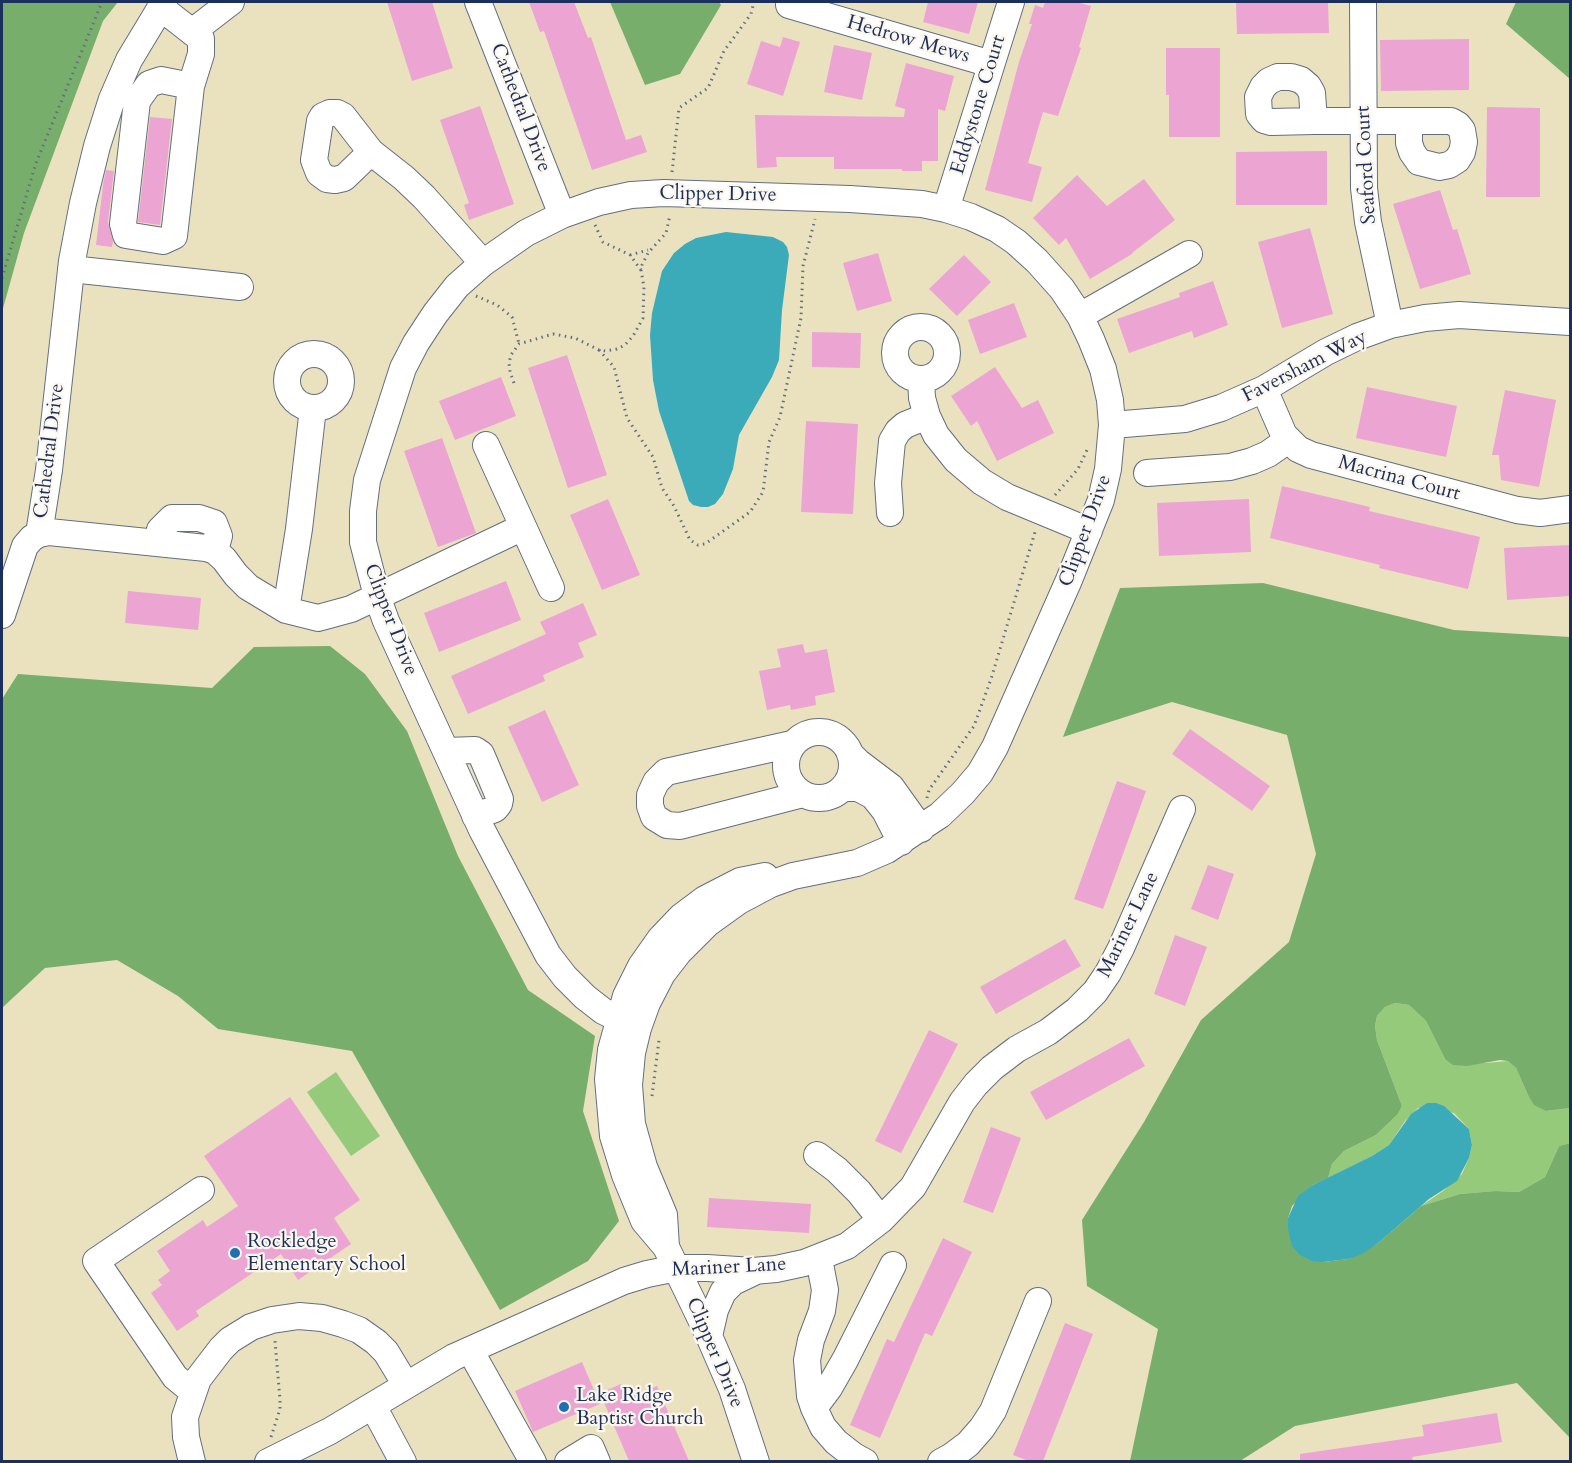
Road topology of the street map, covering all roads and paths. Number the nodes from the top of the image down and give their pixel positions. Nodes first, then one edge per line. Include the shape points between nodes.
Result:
1 (102, 2) edge
2 (231, 2) edge
3 (478, 2) edge
4 (754, 2) edge
5 (1011, 2) edge
6 (1363, 2) edge
7 (162, 4) edge
8 (789, 5) dead end
9 (192, 32) junction
10 (991, 64) junction
11 (191, 86) junction
12 (1364, 121) junction
13 (1409, 121) dead end
14 (1314, 122) dead end
15 (371, 152) dead end
16 (672, 193) junction
17 (586, 206) junction
18 (946, 209) junction
19 (817, 213) dead end
20 (562, 214) junction
21 (651, 250) junction
22 (1189, 254) dead end
23 (630, 255) junction
24 (483, 263) junction
25 (71, 269) junction
26 (640, 270) junction
27 (2, 278) edge
28 (463, 281) junction
29 (240, 287) dead end
30 (1080, 316) junction
31 (1570, 322) edge
32 (1390, 326) junction
33 (519, 344) junction
34 (599, 350) junction
35 (921, 379) dead end
36 (514, 383) dead end
37 (1264, 389) junction
38 (312, 408) dead end
39 (927, 416) junction
40 (1112, 425) junction
41 (1288, 440) junction
42 (1089, 443) dead end
43 (486, 445) dead end
44 (1147, 473) dead end
45 (1570, 507) edge
46 (1044, 512) junction
47 (890, 513) dead end
48 (523, 527) junction
49 (1089, 531) junction
50 (39, 534) junction
51 (551, 588) dead end
52 (376, 596) junction
53 (286, 610) junction
54 (2, 615) edge
55 (792, 744) junction
56 (850, 754) junction
57 (843, 788) junction
58 (803, 794) junction
59 (927, 801) dead end
60 (1182, 809) dead end
61 (911, 835) junction
62 (639, 1026) junction
63 (652, 1098) dead end
64 (817, 1155) dead end
65 (201, 1190) dead end
66 (881, 1220) junction
67 (671, 1258) junction
68 (819, 1259) junction
69 (893, 1265) dead end
70 (758, 1270) junction
71 (1038, 1301) dead end
72 (709, 1336) junction
73 (275, 1338) dead end
74 (470, 1350) junction
75 (406, 1385) junction
76 (192, 1391) junction
77 (373, 1406) junction
78 (813, 1408) junction
79 (270, 1450) edge
80 (192, 1461) edge
81 (403, 1461) edge
82 (533, 1461) edge
83 (568, 1461) edge
84 (597, 1461) edge
85 (756, 1461) edge
86 (865, 1461) edge
87 (941, 1461) edge

1 - 27 path via 36,163
2 - 9 street
3 - 20 street, Cathedral Drive
4 - 16 path via 752,14 724,51 708,88 679,108
5 - 10 street, Eddystone Court
6 - 12 street, Seaford Court
7 - 9 street
7 - 25 street, Cathedral Drive via 129,60 112,99 82,203
8 - 10 street, Hedrow Mews
9 - 11 street via 201,39 201,54
10 - 18 street, Eddystone Court
11 - 11 street via 174,236 163,241 126,235 123,225 137,101 149,84 161,80
12 - 13 street
12 - 14 street
12 - 32 street, Seaford Court via 1368,222
15 - 24 street via 424,197
16 - 17 street, Clipper Drive via 631,195
16 - 18 street, Clipper Drive via 882,200
16 - 21 path via 666,233
17 - 20 street, Clipper Drive
17 - 23 path via 603,242
18 - 30 street, Clipper Drive via 997,229 1016,242 1056,282
19 - 34 path via 803,266 801,318 780,417 769,442 763,492 750,512 705,544 690,540 662,488 653,457 627,418 614,367
20 - 24 street, Clipper Drive
21 - 23 path
21 - 26 path
22 - 30 street
23 - 26 path
24 - 28 street, Clipper Drive
25 - 29 street
25 - 50 street, Cathedral Drive
26 - 34 path via 643,318 625,345
28 - 33 path via 472,295 497,305 512,317
28 - 52 street, Clipper Drive via 435,314 403,368 367,480 363,542
30 - 40 street, Clipper Drive via 1103,369
31 - 32 street, Faversham Way via 1459,315
32 - 37 street, Faversham Way via 1326,352
33 - 34 path via 553,334 575,338
33 - 36 path via 509,363
35 - 39 street
37 - 40 street, Faversham Way via 1185,419
37 - 41 street
38 - 53 street
39 - 46 street via 936,435 982,482
39 - 47 street via 905,425 892,441
40 - 49 street, Clipper Drive via 1108,469
41 - 44 street via 1269,454 1230,467
41 - 45 street, Macrina Court via 1311,455 1517,510 1540,513
42 - 46 path via 1082,465 1049,501
43 - 48 street
46 - 49 street
46 - 59 path via 974,726 929,790
48 - 51 street
48 - 52 street, Cathedral Drive
49 - 61 street, Clipper Drive via 980,773 940,815
50 - 53 street, Cathedral Drive via 206,548 215,551 248,587
50 - 54 street via 25,546
52 - 53 street, Cathedral Drive via 351,609 318,618
52 - 62 street, Clipper Drive via 446,751 475,750 481,754 500,799 495,809 475,816 548,955 585,997 603,1011
55 - 56 street via 800,737 821,732 842,741
55 - 58 street via 787,754 787,774 791,784
55 - 58 street via 666,772 656,782 650,806 654,817 667,825 680,826
56 - 57 street via 852,773
56 - 61 street via 891,786
57 - 58 street via 829,797
57 - 61 street via 858,788 873,796
60 - 66 street, Mariner Lane via 1121,948 1095,992 1077,1010 1017,1049 976,1084 913,1187
61 - 62 street, Clipper Drive via 857,863 793,876 752,894 707,924 662,974
62 - 63 path
62 - 67 street, Clipper Drive via 609,1062 613,1136 664,1215
64 - 66 street via 859,1192
65 - 76 street via 96,1261 175,1377
66 - 68 street, Mariner Lane via 847,1246
67 - 70 street, Mariner Lane
67 - 72 street, Clipper Drive
67 - 74 street, Mariner Lane
68 - 70 street, Mariner Lane
68 - 78 street via 825,1290 807,1360
69 - 78 street via 845,1360
70 - 72 street via 733,1282 723,1292
71 - 87 street via 993,1411 968,1444
72 - 85 street, Clipper Drive
73 - 79 path via 280,1404
74 - 75 street, Mariner Lane
74 - 82 street
75 - 76 street via 386,1352 368,1336 322,1318 299,1317 272,1320 230,1340 203,1371
75 - 77 street, Mariner Lane
76 - 80 street via 185,1417
77 - 79 street, Mariner Lane via 330,1431
77 - 81 street
78 - 86 street via 836,1442
83 - 84 street via 591,1448

